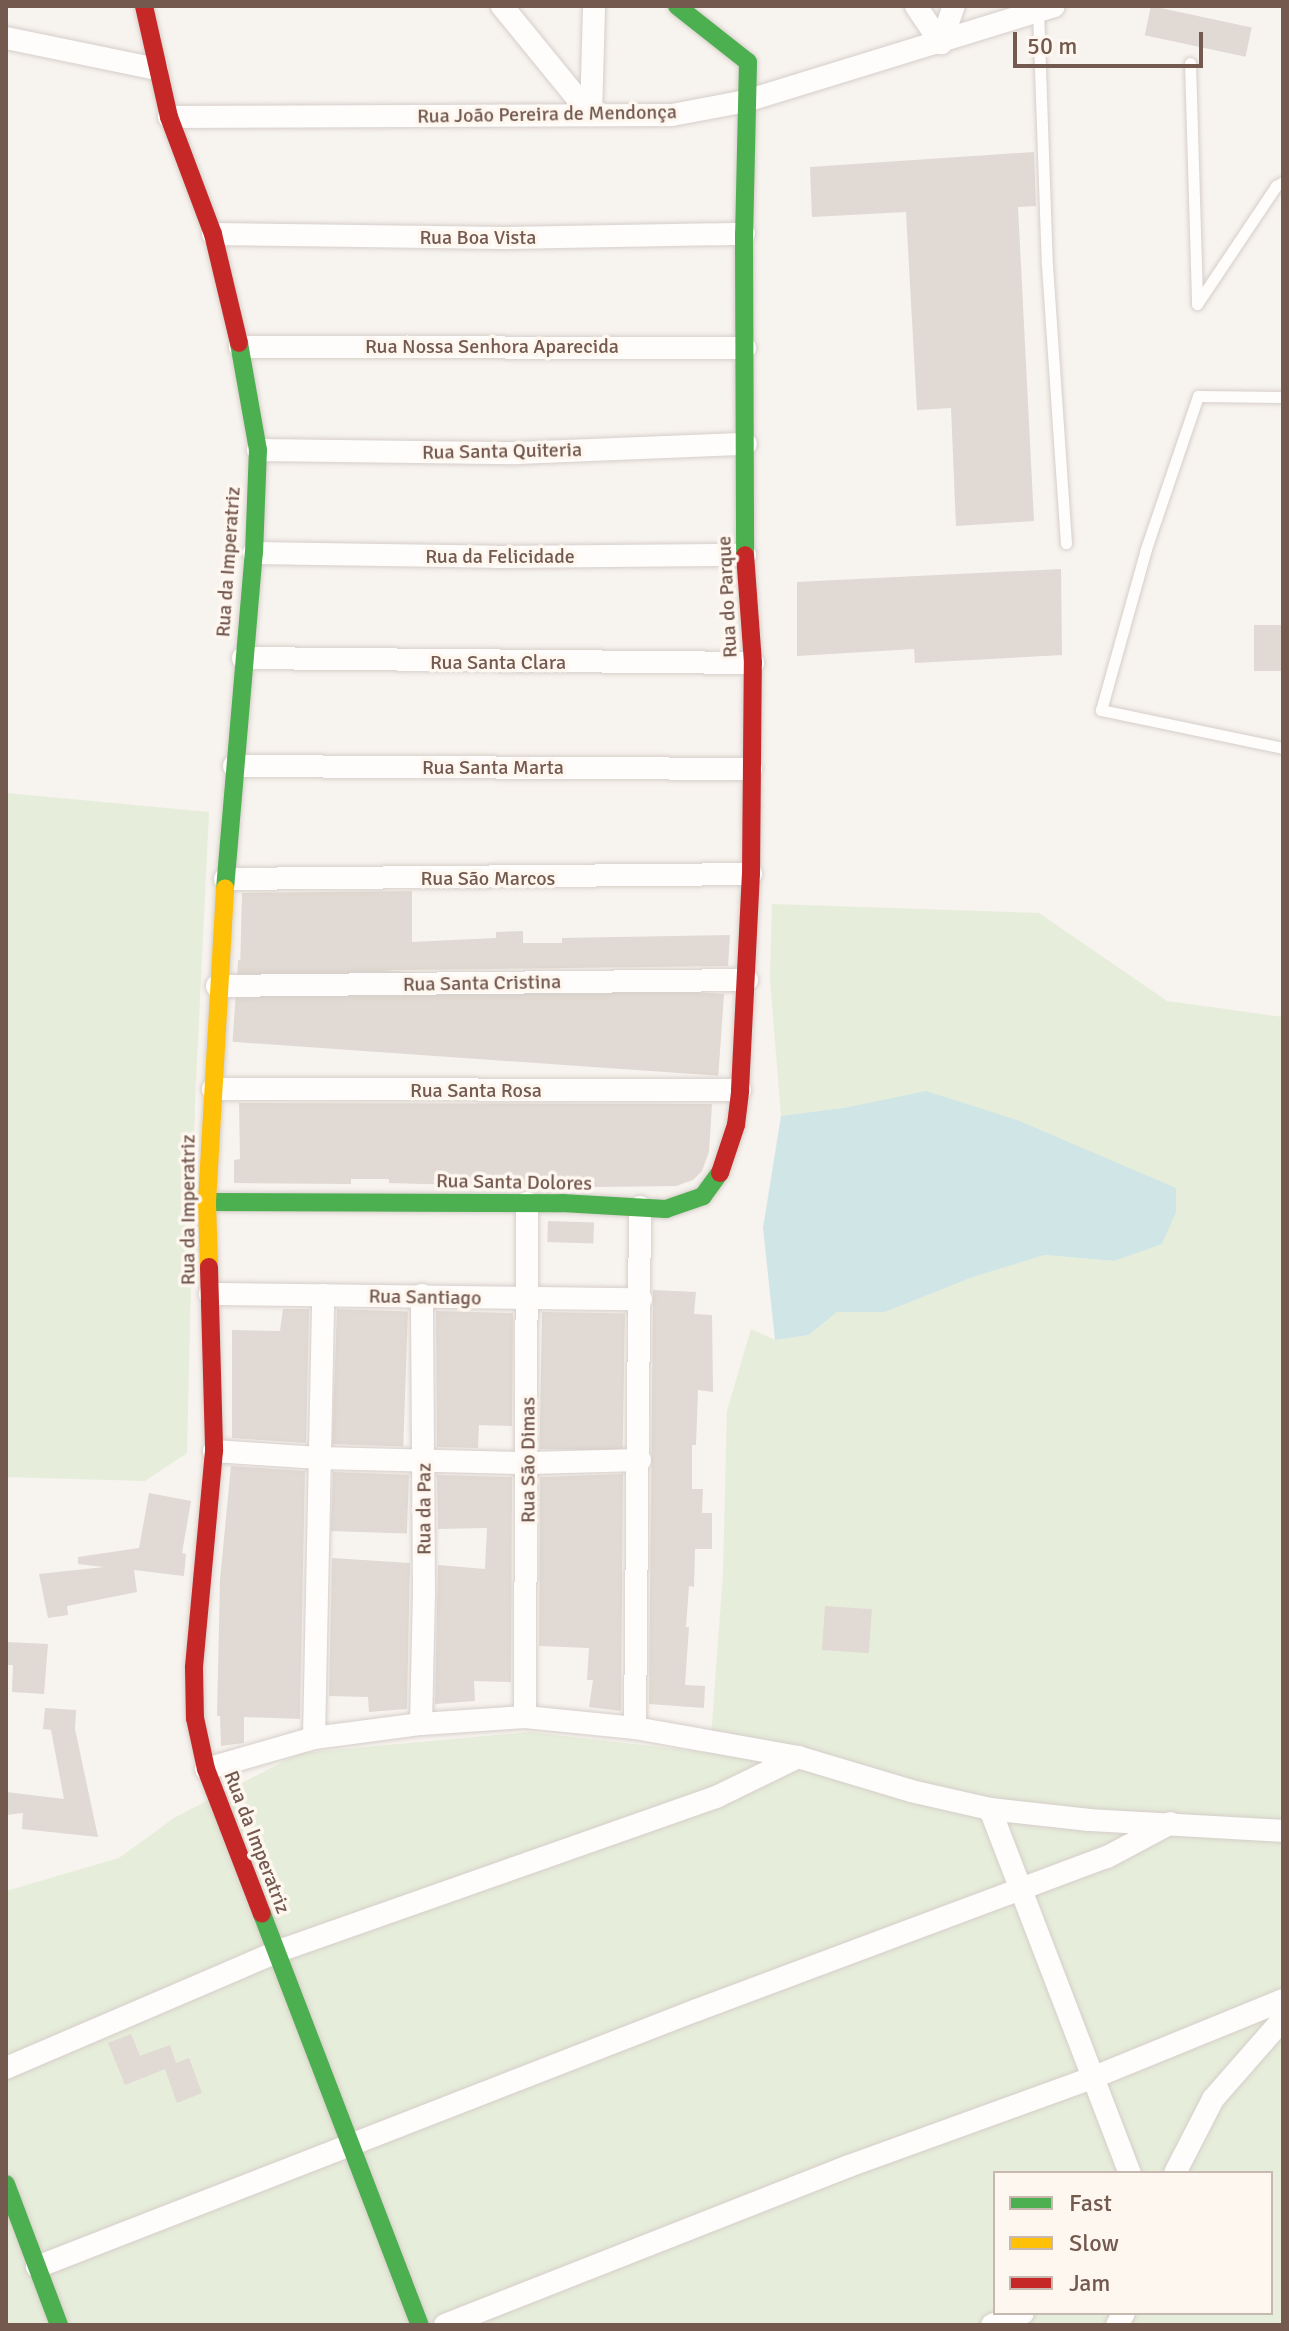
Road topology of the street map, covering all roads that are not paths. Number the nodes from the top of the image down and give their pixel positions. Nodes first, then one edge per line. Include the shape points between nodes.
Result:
1 (144, 6) edge
2 (502, 6) edge
3 (594, 6) edge
4 (677, 6) edge
5 (916, 6) edge
6 (954, 6) edge
7 (1046, 8) edge
8 (6, 38) edge
9 (941, 43) junction
10 (1190, 63) dead end
11 (157, 69) junction
12 (746, 101) junction
13 (591, 115) junction
14 (169, 117) junction
15 (1283, 182) edge
16 (213, 234) junction
17 (744, 234) junction
18 (240, 347) junction
19 (745, 348) junction
20 (1283, 397) edge
21 (746, 444) junction
22 (258, 450) junction
23 (1066, 543) dead end
24 (254, 553) junction
25 (745, 555) junction
26 (243, 658) junction
27 (753, 663) junction
28 (1283, 748) edge
29 (234, 766) junction
30 (751, 769) junction
31 (751, 874) junction
32 (225, 879) junction
33 (747, 980) junction
34 (217, 986) junction
35 (213, 1089) junction
36 (740, 1090) junction
37 (207, 1202) junction
38 (527, 1203) junction
39 (640, 1207) junction
40 (210, 1294) junction
41 (323, 1295) junction
42 (422, 1295) junction
43 (641, 1299) junction
44 (527, 1300) junction
45 (214, 1451) junction
46 (319, 1458) junction
47 (424, 1458) junction
48 (640, 1460) junction
49 (529, 1463) junction
50 (525, 1717) junction
51 (421, 1724) junction
52 (635, 1728) junction
53 (314, 1738) junction
54 (798, 1757) junction
55 (206, 1769) junction
56 (990, 1809) junction
57 (1171, 1823) junction
58 (1283, 1831) edge
59 (1023, 1889) junction
60 (276, 1952) junction
61 (1283, 2000) edge
62 (1283, 2019) edge
63 (6, 2068) edge
64 (1092, 2078) junction
65 (351, 2144) junction
66 (1129, 2171) edge
67 (1176, 2171) edge
68 (6, 2184) edge
69 (37, 2267) junction
70 (1018, 2315) edge
71 (59, 2325) edge
72 (420, 2325) edge
73 (445, 2325) edge
74 (992, 2325) edge

1 - 11 street, Rua da Imperatriz
2 - 13 street
3 - 13 street
4 - 12 street via 748,62
5 - 9 street
6 - 9 street
7 - 9 street, Rua João Pereira de Mendonça
7 - 23 lane via 1047,265
8 - 11 street
9 - 12 street, Rua João Pereira de Mendonça
10 - 15 lane via 1197,304
11 - 14 street, Rua da Imperatriz
12 - 13 street, Rua João Pereira de Mendonça via 672,115
12 - 17 street, Rua do Parque
13 - 14 street, Rua João Pereira de Mendonça
14 - 16 street, Rua da Imperatriz
16 - 17 street, Rua Boa Vista
16 - 18 street, Rua da Imperatriz
17 - 19 street, Rua do Parque
18 - 19 street, Rua Nossa Senhora Aparecida
18 - 22 street, Rua da Imperatriz
19 - 21 street, Rua do Parque
20 - 28 lane via 1198,396 1146,549 1101,710
21 - 22 street, Rua Santa Quiteria via 517,453
21 - 25 street, Rua do Parque
22 - 24 street, Rua da Imperatriz
24 - 25 street, Rua da Felicidade
24 - 26 street, Rua da Imperatriz
25 - 27 street, Rua do Parque
26 - 27 street, Rua Santa Clara
26 - 29 street, Rua da Imperatriz
27 - 30 street, Rua do Parque
29 - 30 street, Rua Santa Marta
29 - 32 street, Rua da Imperatriz
30 - 31 street, Rua do Parque
31 - 32 street, Rua São Marcos
31 - 33 street, Rua do Parque
32 - 34 street, Rua da Imperatriz
33 - 34 street, Rua Santa Cristina
33 - 36 street, Rua do Parque
34 - 35 street, Rua da Imperatriz
35 - 36 street, Rua Santa Rosa
35 - 37 street, Rua da Imperatriz
36 - 39 street, Rua Santa Dolores via 736,1125 717,1181 703,1196 686,1203 666,1209
37 - 38 street, Rua Santa Dolores
37 - 40 street, Rua da Imperatriz
38 - 39 street, Rua Santa Dolores
38 - 44 street, Rua São Dimas
39 - 43 street
40 - 41 street, Rua Santiago
40 - 45 street, Rua da Imperatriz
41 - 42 street, Rua Santiago
41 - 46 street
42 - 44 street, Rua Santiago
42 - 47 street, Rua da Paz
43 - 44 street, Rua Santiago
43 - 48 street
44 - 49 street, Rua São Dimas
45 - 46 street
45 - 55 street, Rua da Imperatriz via 194,1668 195,1718
46 - 47 street
46 - 53 street
47 - 49 street
47 - 51 street, Rua da Paz
48 - 49 street
48 - 52 street
49 - 50 street, Rua São Dimas
50 - 51 street
50 - 52 street
51 - 53 street
52 - 54 street
53 - 55 street
54 - 56 street
54 - 60 street via 716,1797
55 - 60 street, Rua da Imperatriz
56 - 57 street
56 - 59 street
57 - 58 street
57 - 59 street via 1107,1857
59 - 64 street
59 - 65 street
60 - 63 street
60 - 65 street, Rua da Imperatriz
61 - 64 street
62 - 67 street via 1213,2099
64 - 66 street
64 - 73 street via 849,2166
65 - 69 street
65 - 72 street, Rua da Imperatriz
68 - 69 street
69 - 71 street
70 - 74 street

